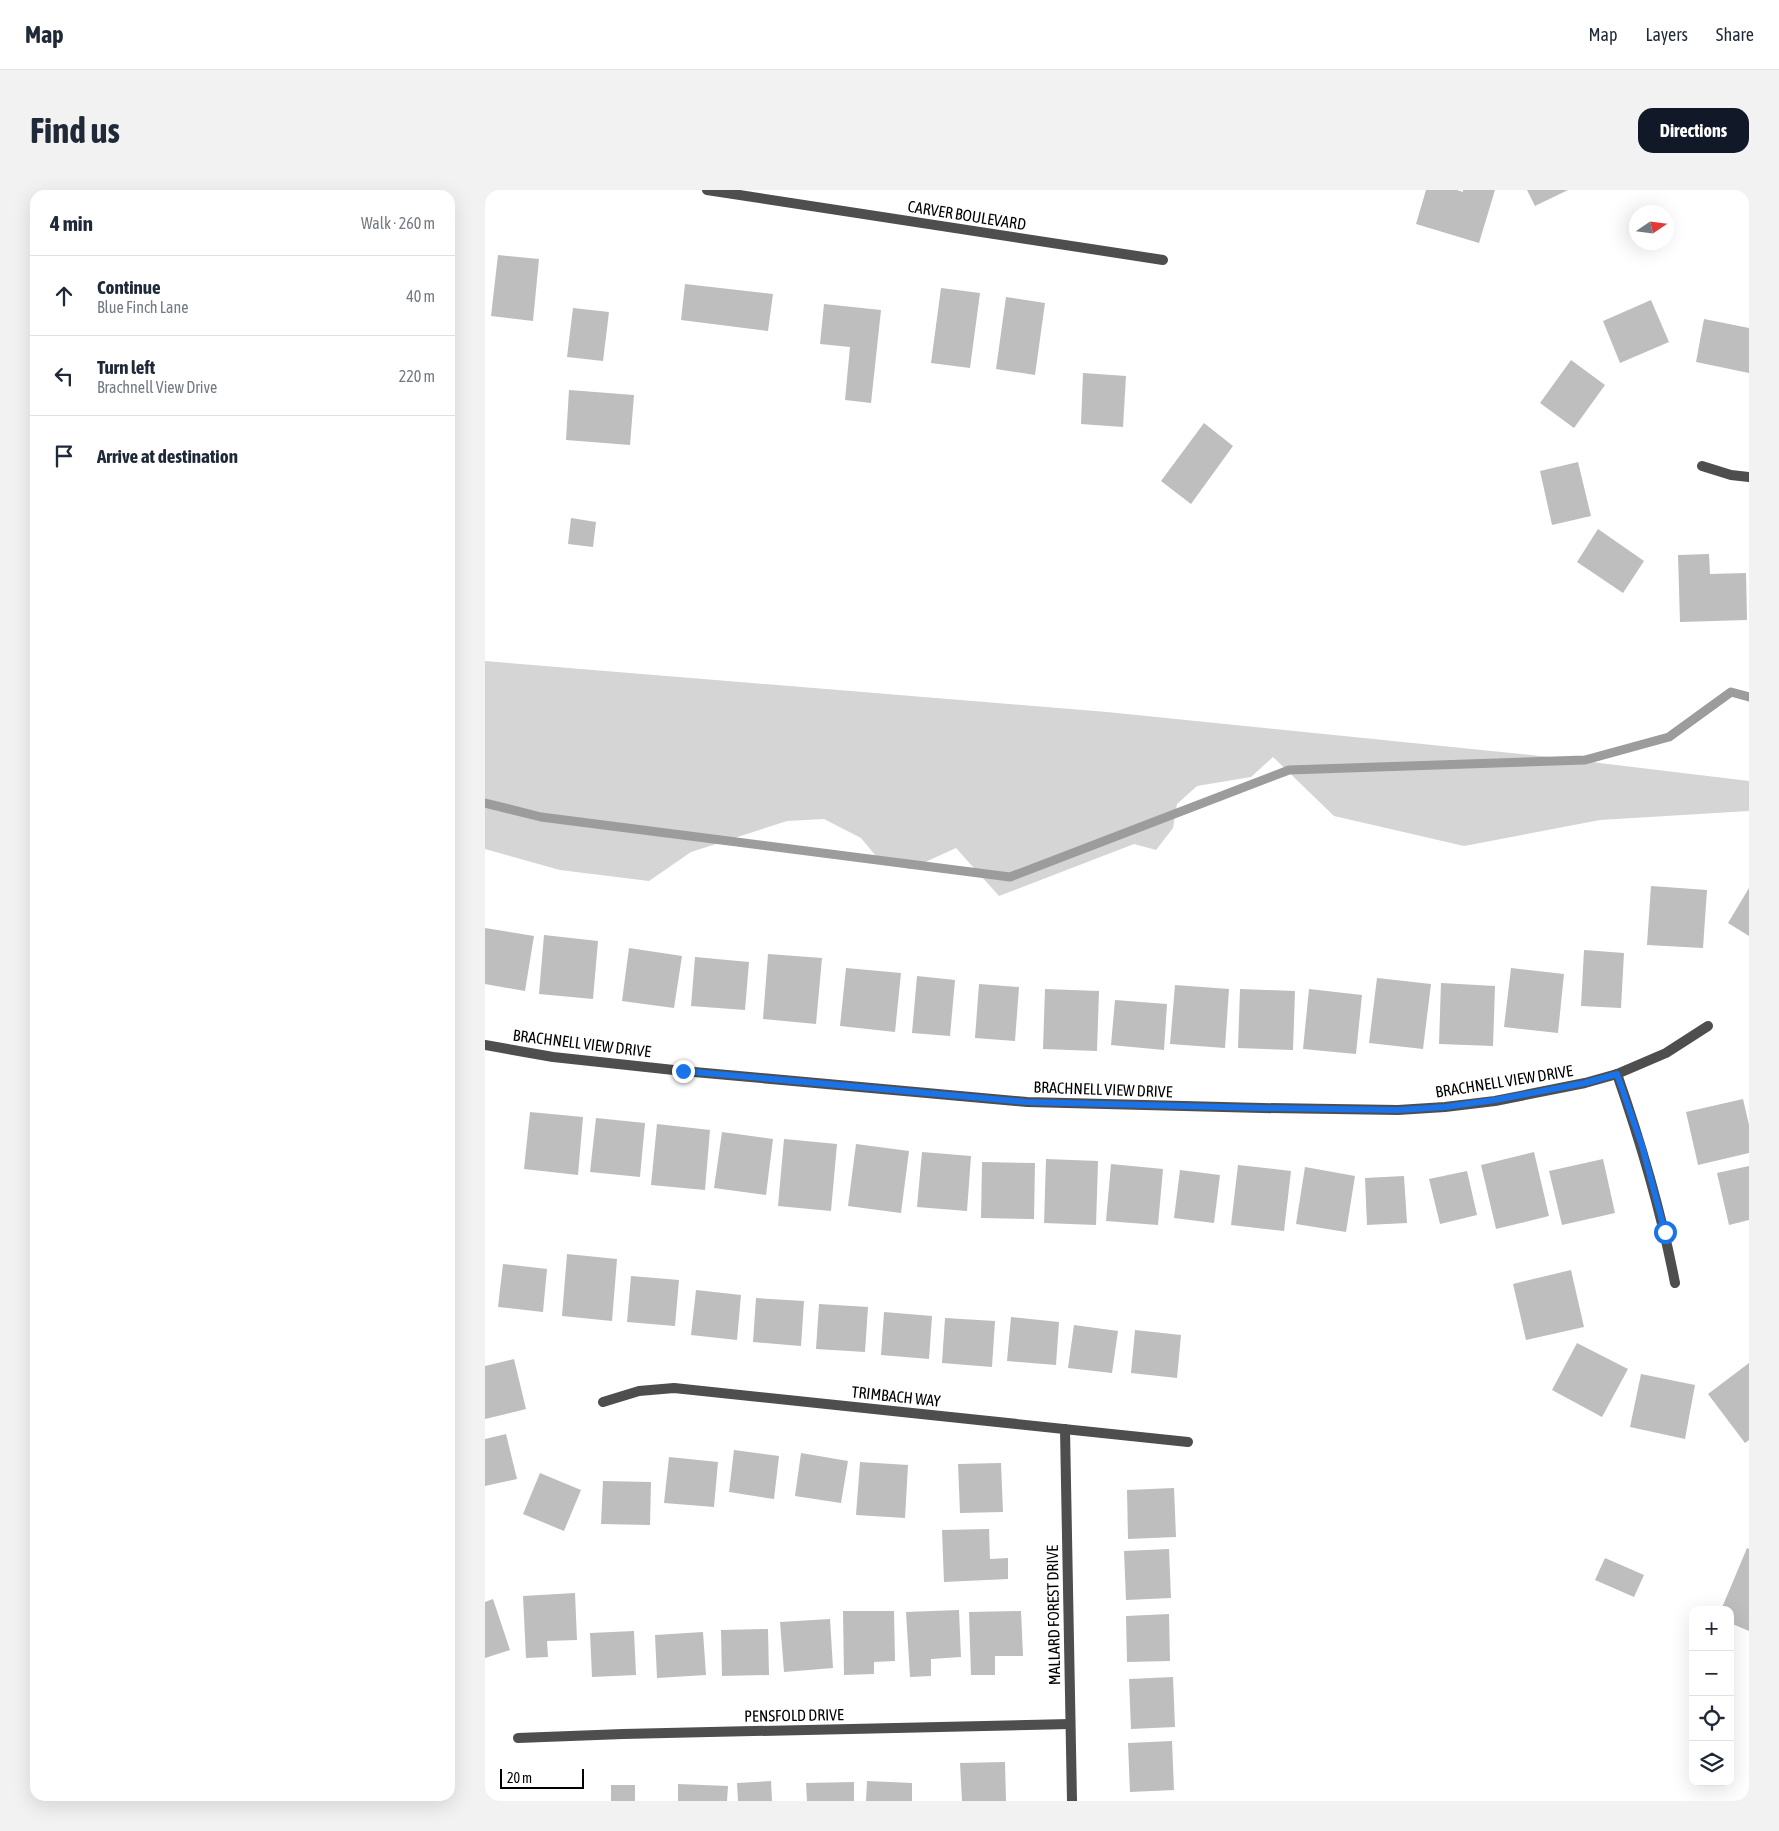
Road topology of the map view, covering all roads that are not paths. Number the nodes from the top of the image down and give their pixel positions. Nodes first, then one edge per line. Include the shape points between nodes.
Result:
1 (707, 190) edge
2 (1163, 260) dead end
3 (1702, 466) dead end
4 (1749, 476) edge
5 (1708, 1026) dead end
6 (485, 1045) edge
7 (1617, 1074) junction
8 (1675, 1282) dead end
9 (603, 1402) dead end
10 (1065, 1429) junction
11 (1187, 1442) dead end
12 (1070, 1724) junction
13 (518, 1738) dead end
14 (1072, 1801) edge

1 - 2 street, CARVER BOULEVARD
3 - 4 street via 1731,475
5 - 7 street, BRACHNELL VIEW DRIVE via 1666,1053
6 - 7 street, BRACHNELL VIEW DRIVE via 553,1057 683,1071 1027,1102 1398,1110 1495,1100
7 - 8 street via 1642,1146
9 - 10 street, TRIMBACH WAY via 639,1391 674,1388
10 - 11 street, TRIMBACH WAY
10 - 12 street, MALLARD FOREST DRIVE
12 - 13 street, PENSFOLD DRIVE
12 - 14 street, MALLARD FOREST DRIVE

